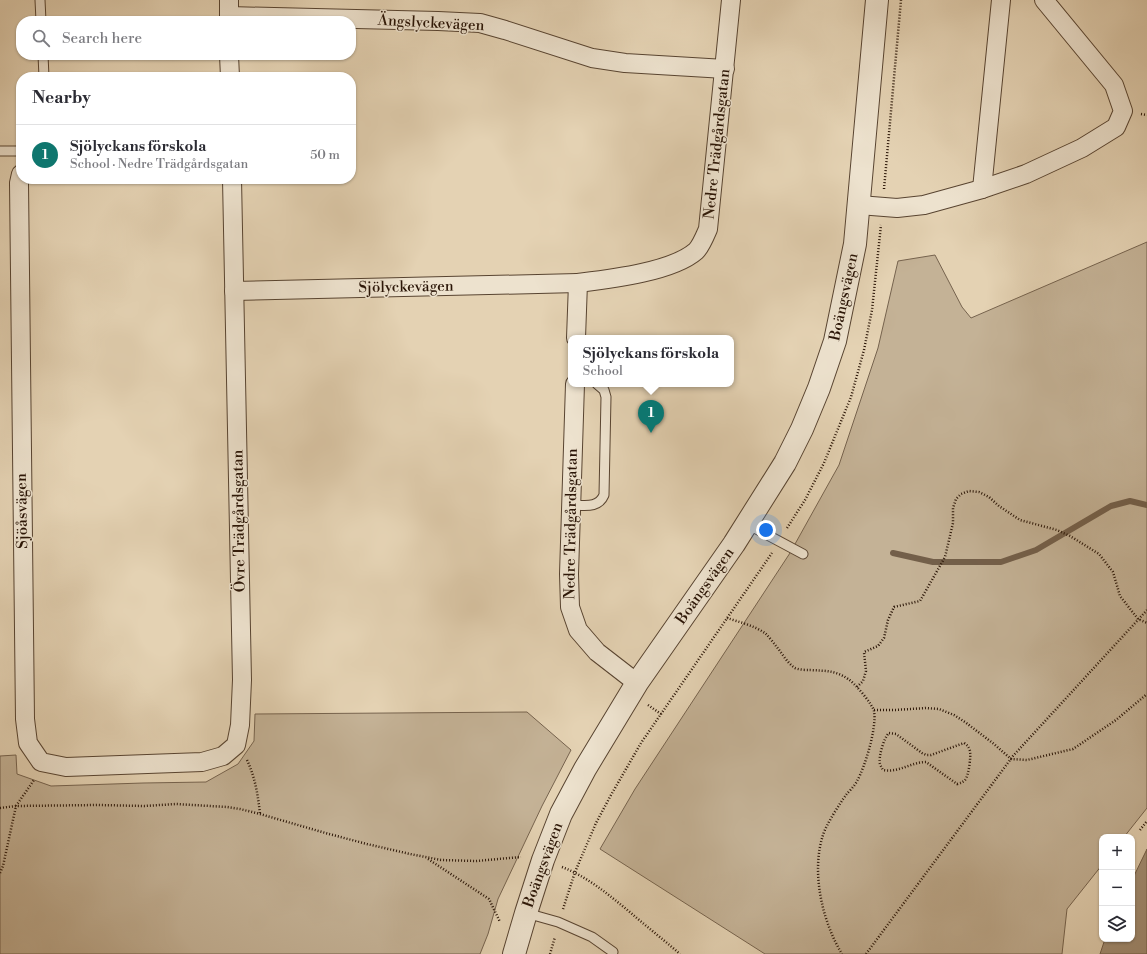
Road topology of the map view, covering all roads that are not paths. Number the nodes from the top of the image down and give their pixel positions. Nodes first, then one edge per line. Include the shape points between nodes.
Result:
1 (40, 0) edge
2 (731, 0) edge
3 (877, 0) edge
4 (1001, 0) edge
5 (1044, 0) edge
6 (229, 12) edge
7 (41, 16) edge
8 (322, 16) edge
9 (356, 17) edge
10 (43, 60) edge
11 (229, 60) edge
12 (725, 69) junction
13 (44, 72) edge
14 (230, 72) edge
15 (0, 151) edge
16 (16, 152) edge
17 (19, 184) edge
18 (232, 184) edge
19 (982, 189) junction
20 (859, 205) junction
21 (578, 283) junction
22 (234, 291) junction
23 (576, 335) edge
24 (575, 387) edge
25 (600, 387) edge
26 (571, 505) junction
27 (747, 524) junction
28 (803, 554) dead end
29 (637, 683) junction
30 (123, 765) joint
31 (526, 913) junction
32 (516, 944) edge
33 (613, 952) dead end

1 - 7 lane
2 - 12 street, Nedre Trädgårdsgatan
3 - 20 street, Boängsvägen
4 - 19 street
5 - 19 street via 1114,85 1123,111 1116,127 1082,148 1026,174
6 - 8 street, Ängslyckevägen
9 - 12 street, Ängslyckevägen via 480,23 592,58 624,63
10 - 13 lane
11 - 14 street
12 - 21 street, Nedre Trädgårdsgatan via 708,229 696,250 678,262 646,272
15 - 16 lane
17 - 30 street, Sjöåsvägen via 25,718 28,743 42,762 66,767
18 - 22 street, Övre Trädgårdsgatan
19 - 20 street via 924,205 897,208
20 - 27 street, Boängsvägen via 855,244 835,341 819,388 785,463
21 - 22 street, Sjölyckevägen
21 - 23 street
22 - 30 street, Övre Trädgårdsgatan via 242,680 240,725 236,745 223,756 202,762
24 - 26 street, Nedre Trädgårdsgatan
25 - 26 lane via 606,397 604,496 597,504
26 - 29 street, Nedre Trädgårdsgatan via 570,607 578,630 597,652
27 - 28 lane
27 - 29 street, Boängsvägen
29 - 31 street, Boängsvägen via 585,769 562,814 543,860
31 - 32 street, Boängsvägen
31 - 33 lane via 558,922 592,937

